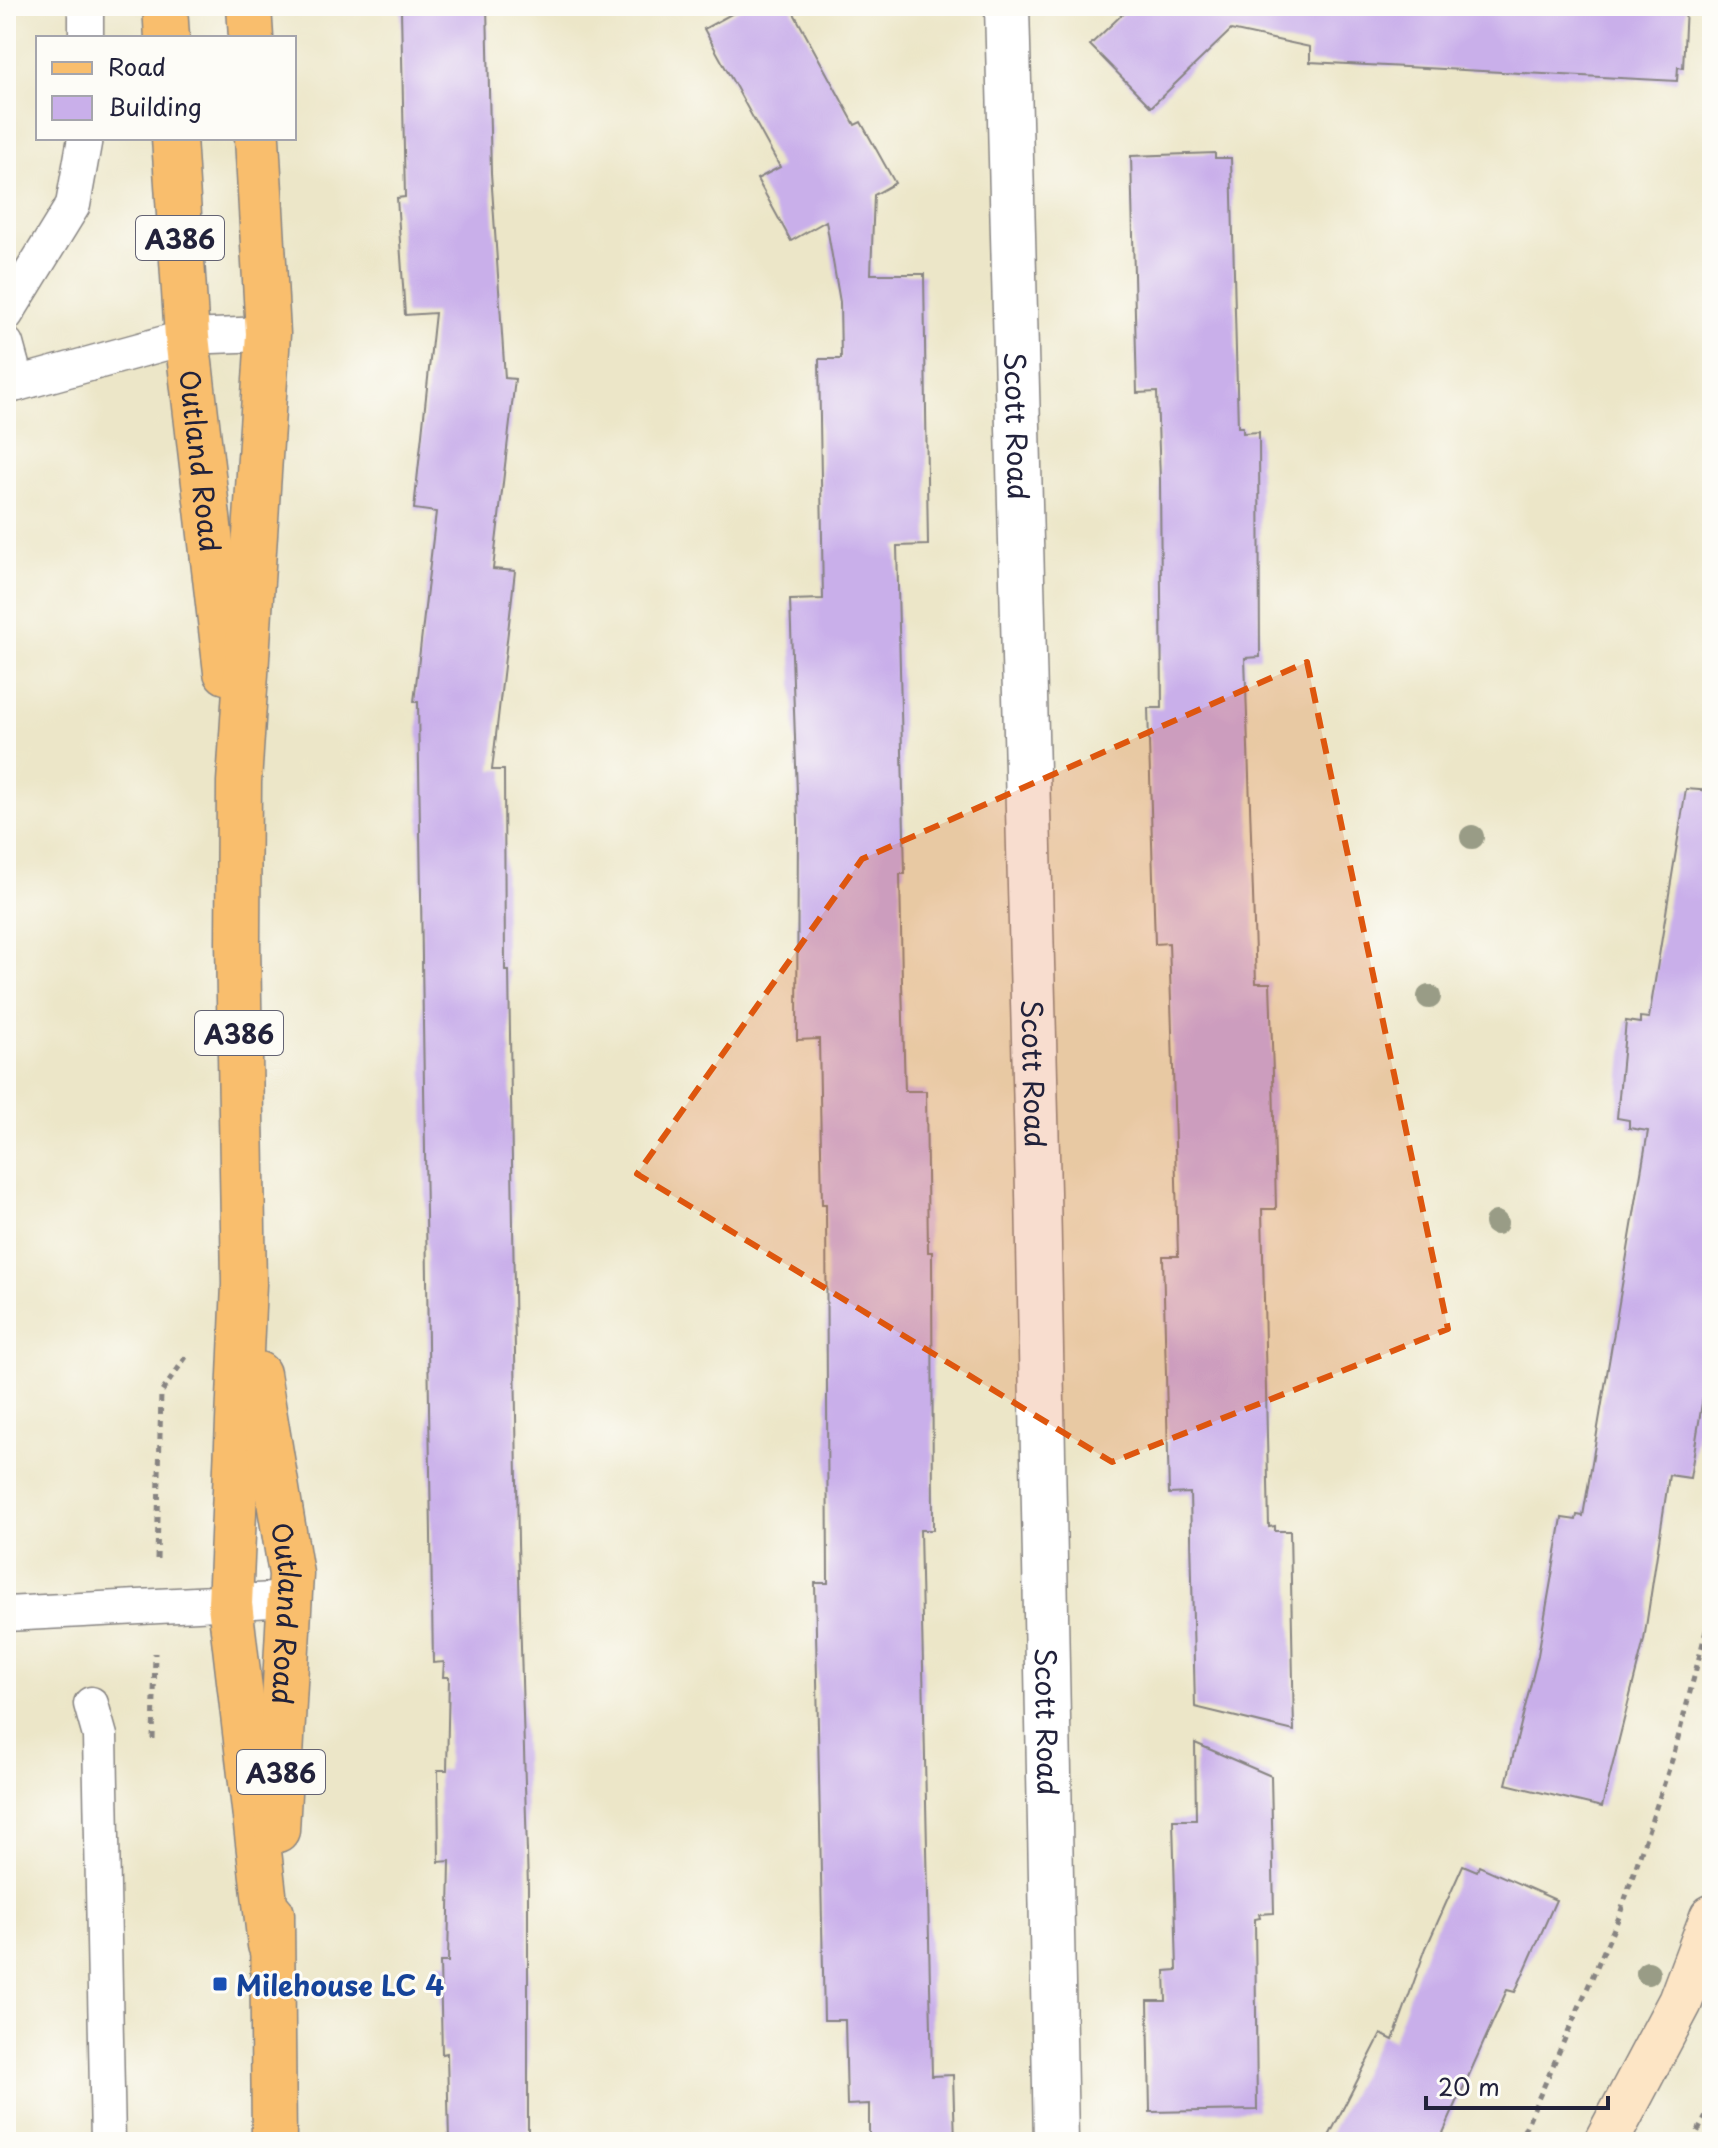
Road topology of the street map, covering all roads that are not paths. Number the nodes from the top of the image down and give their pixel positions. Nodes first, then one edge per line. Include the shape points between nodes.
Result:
1 (86, 6) edge
2 (165, 6) edge
3 (249, 6) edge
4 (1007, 6) edge
5 (86, 36) edge
6 (167, 36) edge
7 (251, 36) edge
8 (85, 140) edge
9 (174, 140) edge
10 (257, 140) edge
11 (6, 314) edge
12 (268, 334) junction
13 (187, 337) junction
14 (6, 344) edge
15 (12, 386) edge
16 (239, 782) junction
17 (244, 1284) junction
18 (291, 1599) junction
19 (230, 1604) junction
20 (6, 1614) edge
21 (91, 1704) dead end
22 (1712, 1917) edge
23 (270, 1945) junction
24 (108, 2142) edge
25 (274, 2142) edge
26 (1056, 2142) edge
27 (1606, 2142) edge

1 - 5 lane
2 - 6 main road
3 - 7 main road
4 - 26 street, Scott Road
8 - 11 lane via 73,205
9 - 13 main road, Outland Road / A386
10 - 12 main road, Outland Road / A386
12 - 13 lane
12 - 16 main road, Outland Road / A386
13 - 15 lane
13 - 16 main road, Outland Road / A386
14 - 15 lane
16 - 17 main road, Outland Road / A386
17 - 18 main road, Outland Road / A386
17 - 19 main road, Outland Road / A386
18 - 19 lane
18 - 23 main road, Outland Road / A386
19 - 20 lane
19 - 23 main road, Outland Road / A386
21 - 24 lane via 100,1736
22 - 27 street via 1680,2002
23 - 25 main road, Outland Road / A386

